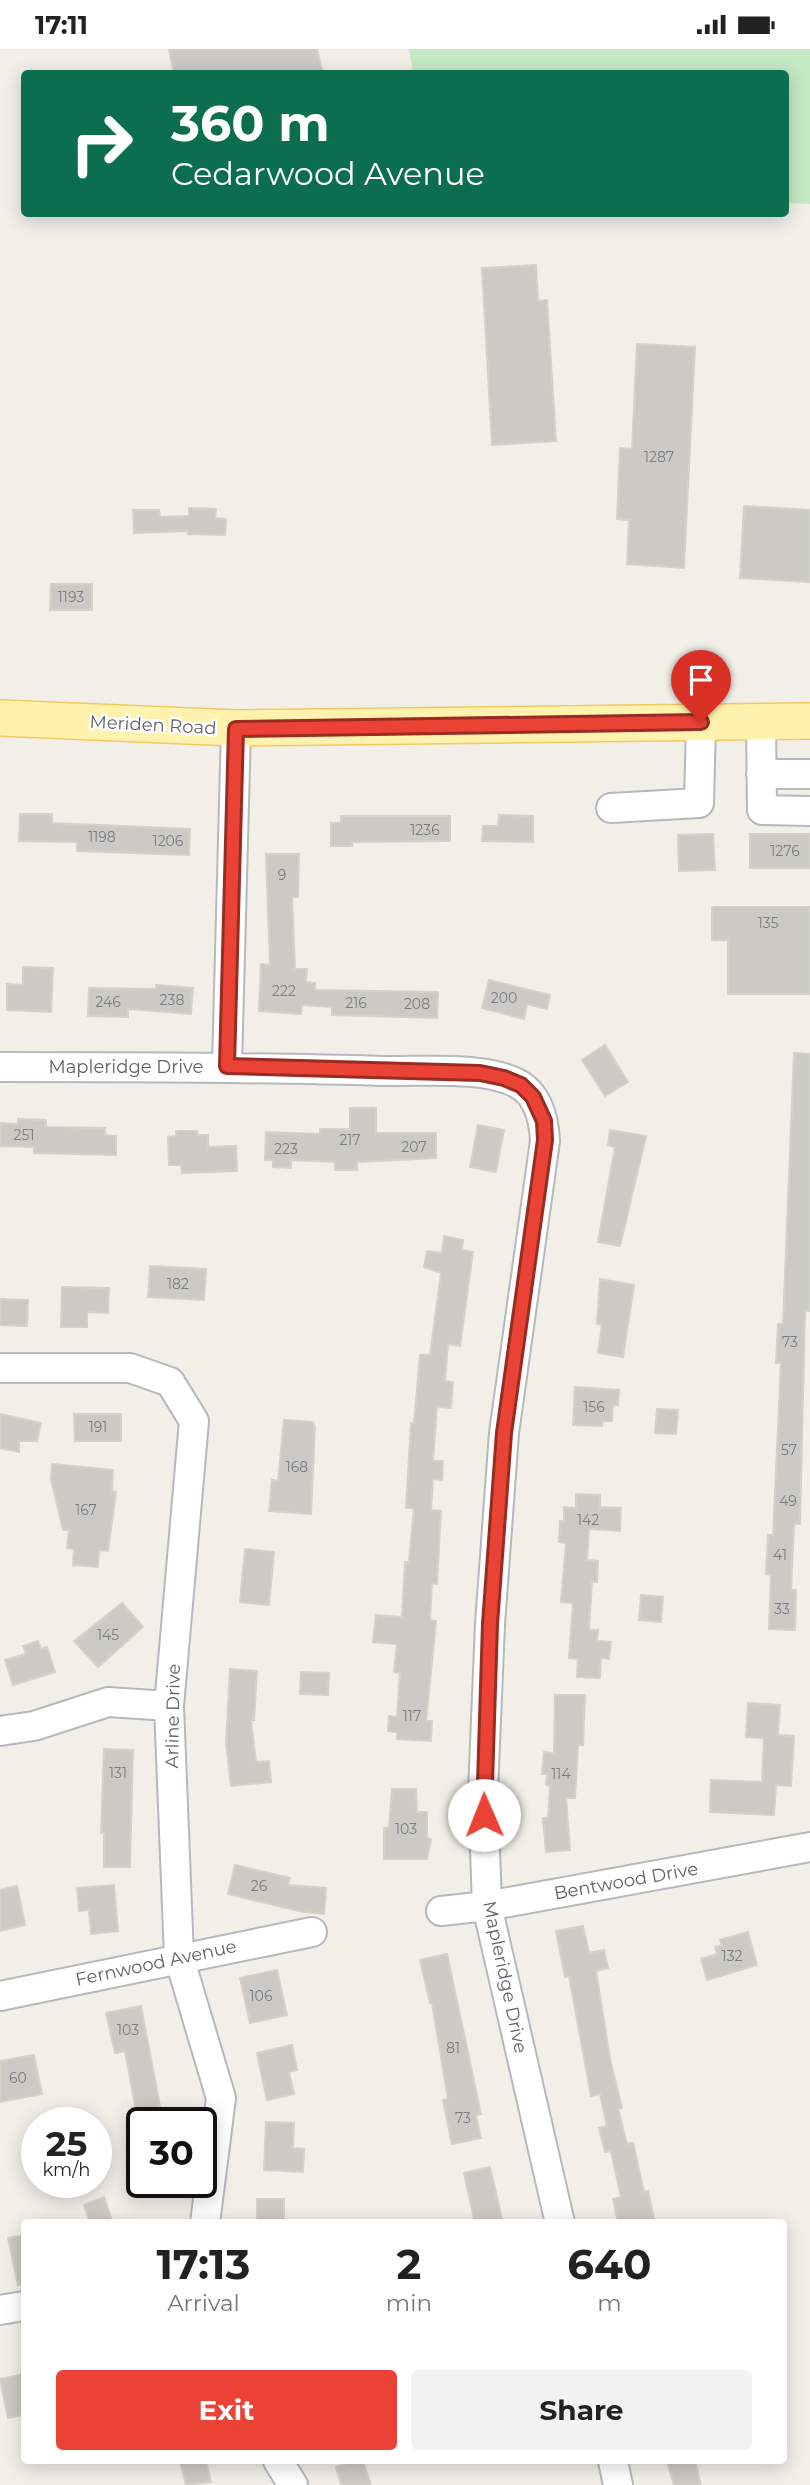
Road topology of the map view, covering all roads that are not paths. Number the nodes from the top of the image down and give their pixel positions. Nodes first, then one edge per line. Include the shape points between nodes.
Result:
1 (0, 718) edge
2 (701, 722) junction
3 (761, 722) junction
4 (810, 722) edge
5 (236, 729) junction
6 (800, 793) edge
7 (611, 808) dead end
8 (227, 1066) junction
9 (0, 1067) edge
10 (0, 1368) edge
11 (169, 1706) junction
12 (0, 1731) edge
13 (810, 1847) edge
14 (487, 1906) junction
15 (441, 1911) dead end
16 (312, 1932) dead end
17 (179, 1957) junction
18 (0, 1996) edge
19 (206, 2219) edge
20 (559, 2219) edge
21 (21, 2306) edge
22 (0, 2310) edge
23 (280, 2464) edge
24 (614, 2464) edge
25 (293, 2485) edge
26 (618, 2485) edge

1 - 5 main road, Meriden Road
2 - 3 main road, Meriden Road
2 - 5 main road, Meriden Road
2 - 7 street via 699,803
3 - 4 main road, Meriden Road
3 - 6 street via 762,810
5 - 8 street
8 - 9 street, Mapleridge Drive
8 - 14 street, Mapleridge Drive via 480,1073 521,1085 533,1097 544,1121 504,1433 490,1624 483,1792
10 - 11 street, Arline Drive via 130,1368 170,1382 194,1421
11 - 12 street via 108,1702 34,1726
11 - 17 street, Arline Drive
13 - 14 street, Bentwood Drive
14 - 15 street, Bentwood Drive
14 - 20 street, Mapleridge Drive
16 - 17 street, Fernwood Avenue
17 - 18 street, Fernwood Avenue
17 - 19 street, Arline Drive via 222,2098
21 - 22 street
23 - 25 street
24 - 26 street

